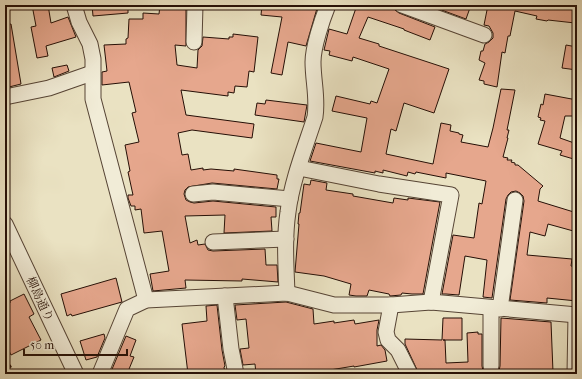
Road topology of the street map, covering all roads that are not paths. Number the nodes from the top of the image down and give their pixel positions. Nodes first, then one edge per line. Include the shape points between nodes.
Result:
1 (74, 5) edge
2 (195, 5) edge
3 (328, 5) edge
4 (402, 5) edge
5 (484, 35) dead end
6 (194, 42) dead end
7 (92, 73) junction
8 (5, 97) edge
9 (299, 168) junction
10 (193, 194) dead end
11 (290, 199) junction
12 (515, 200) dead end
13 (5, 224) edge
14 (286, 239) junction
15 (213, 242) dead end
16 (287, 293) junction
17 (225, 296) junction
18 (146, 300) junction
19 (431, 302) junction
20 (390, 306) junction
21 (496, 308) junction
22 (577, 315) edge
23 (491, 366) dead end
24 (76, 374) edge
25 (100, 374) edge
26 (236, 374) edge
27 (410, 374) edge
28 (575, 374) edge

1 - 7 street via 90,44
2 - 6 street
3 - 9 street via 313,59 317,105 315,117
4 - 5 street
7 - 8 street via 49,88
7 - 18 street via 93,99
9 - 11 street
9 - 19 street via 451,195
10 - 11 street via 213,192
11 - 14 street
12 - 21 street
13 - 24 street, 柳島通り
14 - 15 street
14 - 16 street
16 - 17 street
16 - 20 street via 334,305
17 - 18 street
17 - 26 street
18 - 25 street via 127,309
19 - 20 street
19 - 21 street
20 - 27 street via 386,332 388,340 398,350
21 - 22 street
21 - 23 street
22 - 28 street

